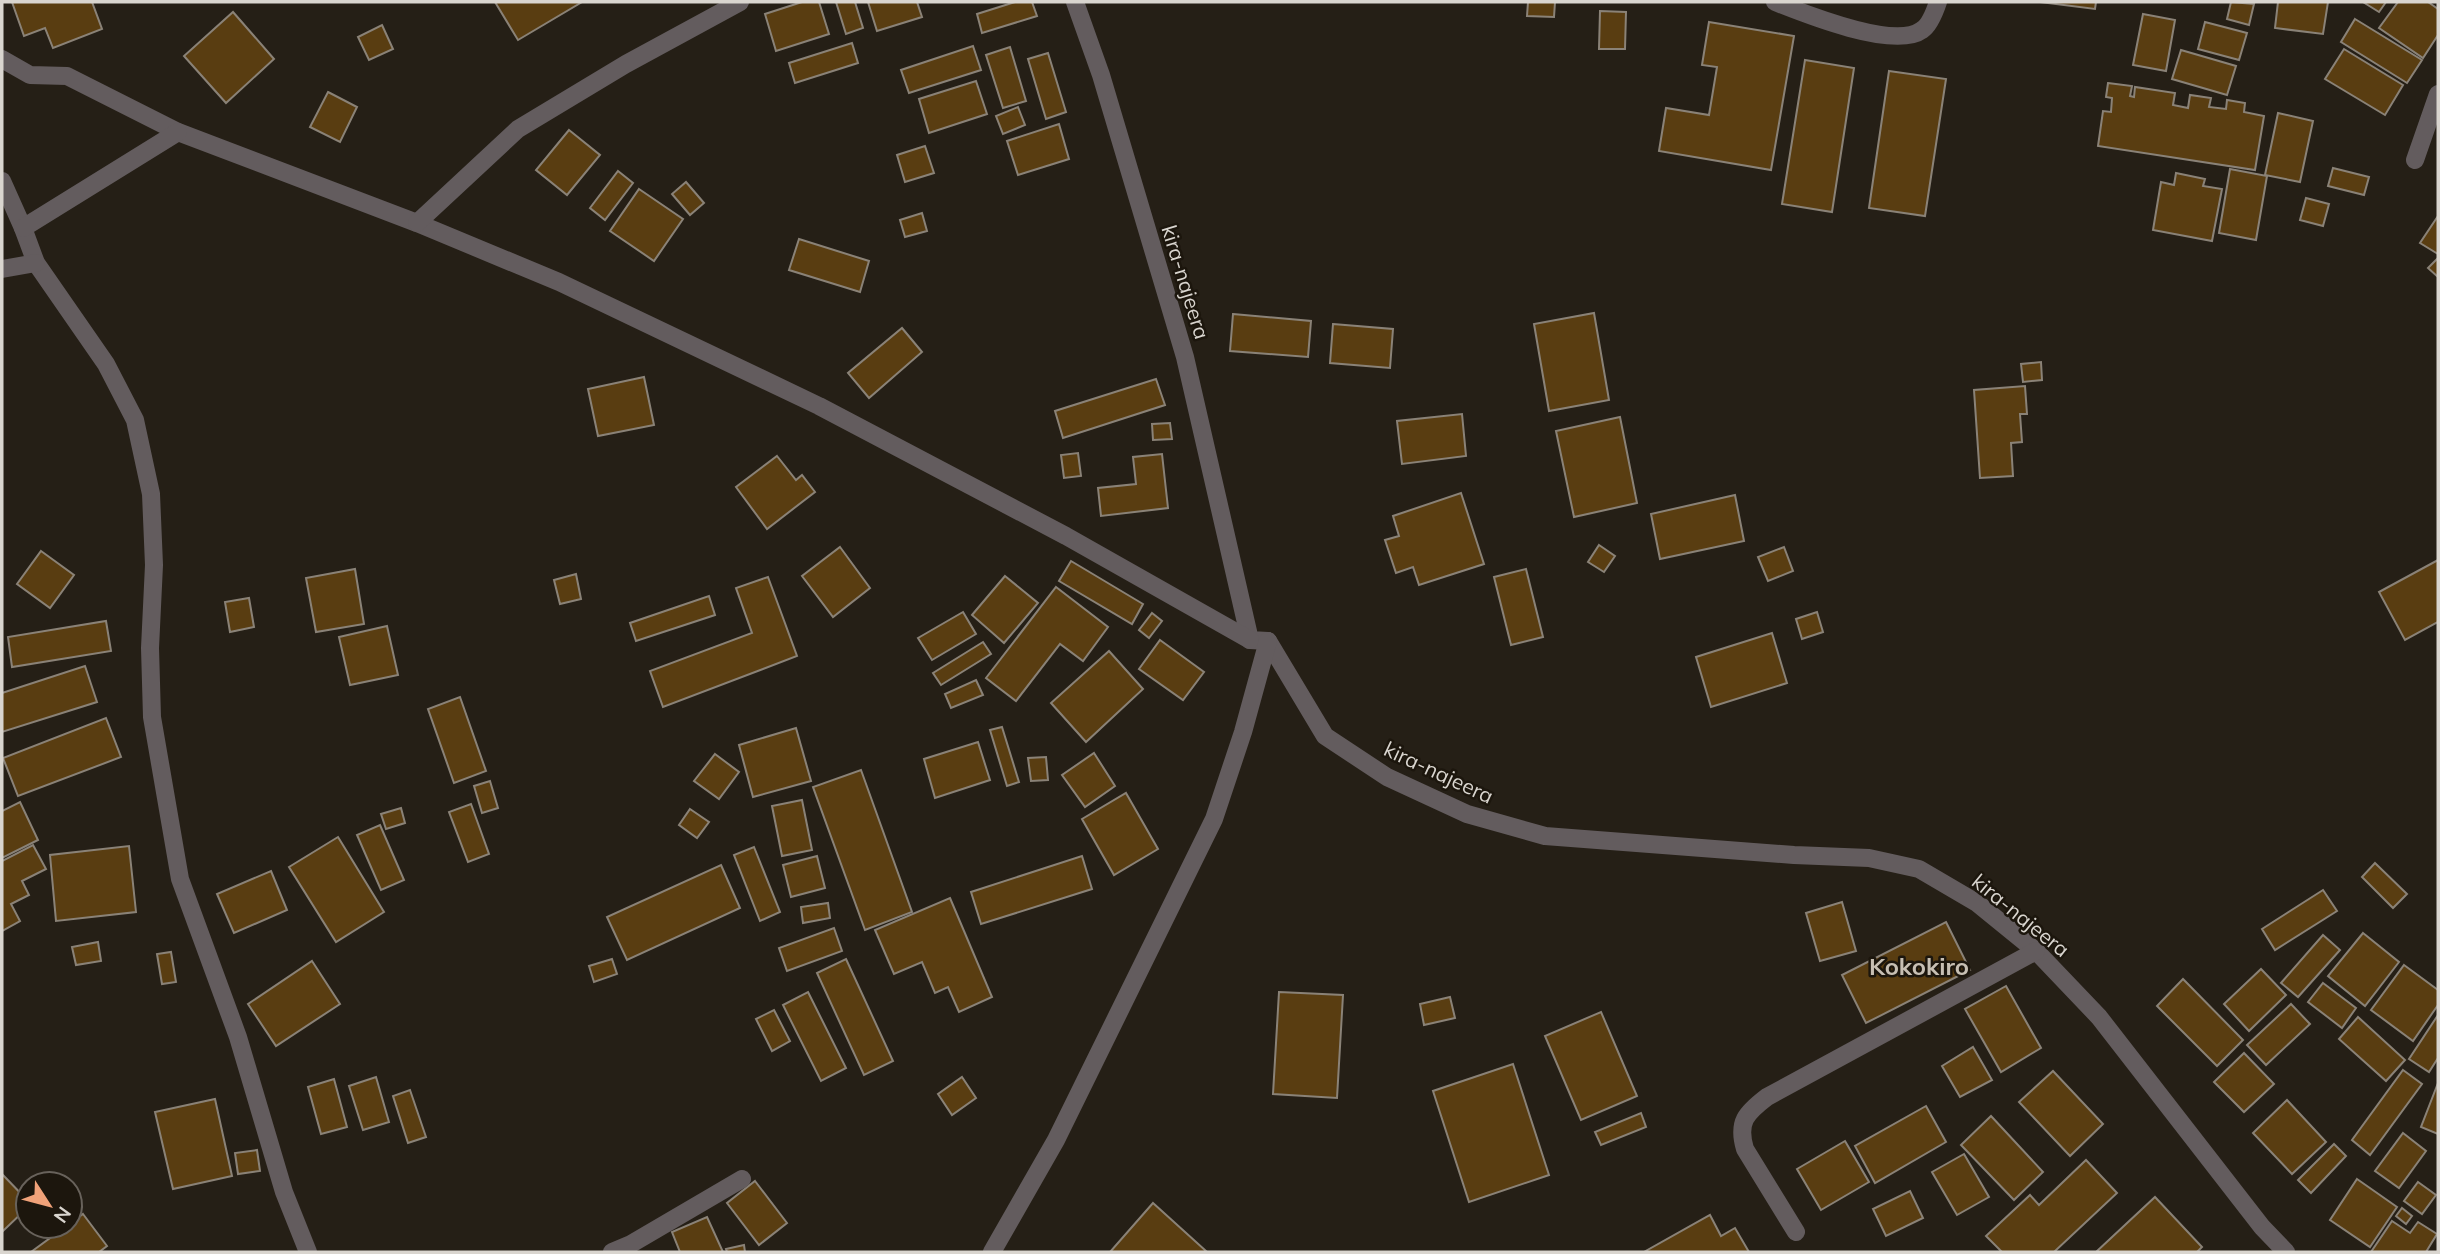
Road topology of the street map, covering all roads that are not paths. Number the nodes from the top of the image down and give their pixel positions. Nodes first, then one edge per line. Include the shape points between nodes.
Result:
1 (740, 2) edge
2 (1075, 2) edge
3 (1775, 2) edge
4 (1938, 2) edge
5 (2, 59) edge
6 (2438, 94) edge
7 (178, 132) junction
8 (2415, 160) dead end
9 (2, 181) edge
10 (417, 223) junction
11 (23, 228) junction
12 (36, 262) junction
13 (2, 269) edge
14 (1259, 640) junction
15 (2036, 951) junction
16 (742, 1179) dead end
17 (1796, 1232) dead end
18 (308, 1252) edge
19 (612, 1252) edge
20 (992, 1252) edge
21 (2286, 1252) edge

1 - 10 street via 518,129
2 - 14 street, kira-najeera via 1185,356
3 - 4 street via 1880,36 1902,37 1922,30
5 - 7 street via 30,75 67,76
6 - 8 street
7 - 10 street
7 - 11 street
9 - 11 street
10 - 14 street via 559,282 819,406
11 - 12 street
12 - 13 street
12 - 18 street via 106,364 135,420 151,494 152,717 180,879 238,1037
14 - 15 street, kira-najeera via 1325,736 1387,777 1467,814 1545,836 1869,858 1919,869 1977,903
14 - 20 street via 1243,732 1214,819 1056,1140
15 - 17 street via 1751,1109 1741,1134 1745,1149
15 - 21 street, kira-najeera via 2099,1017
16 - 19 street

